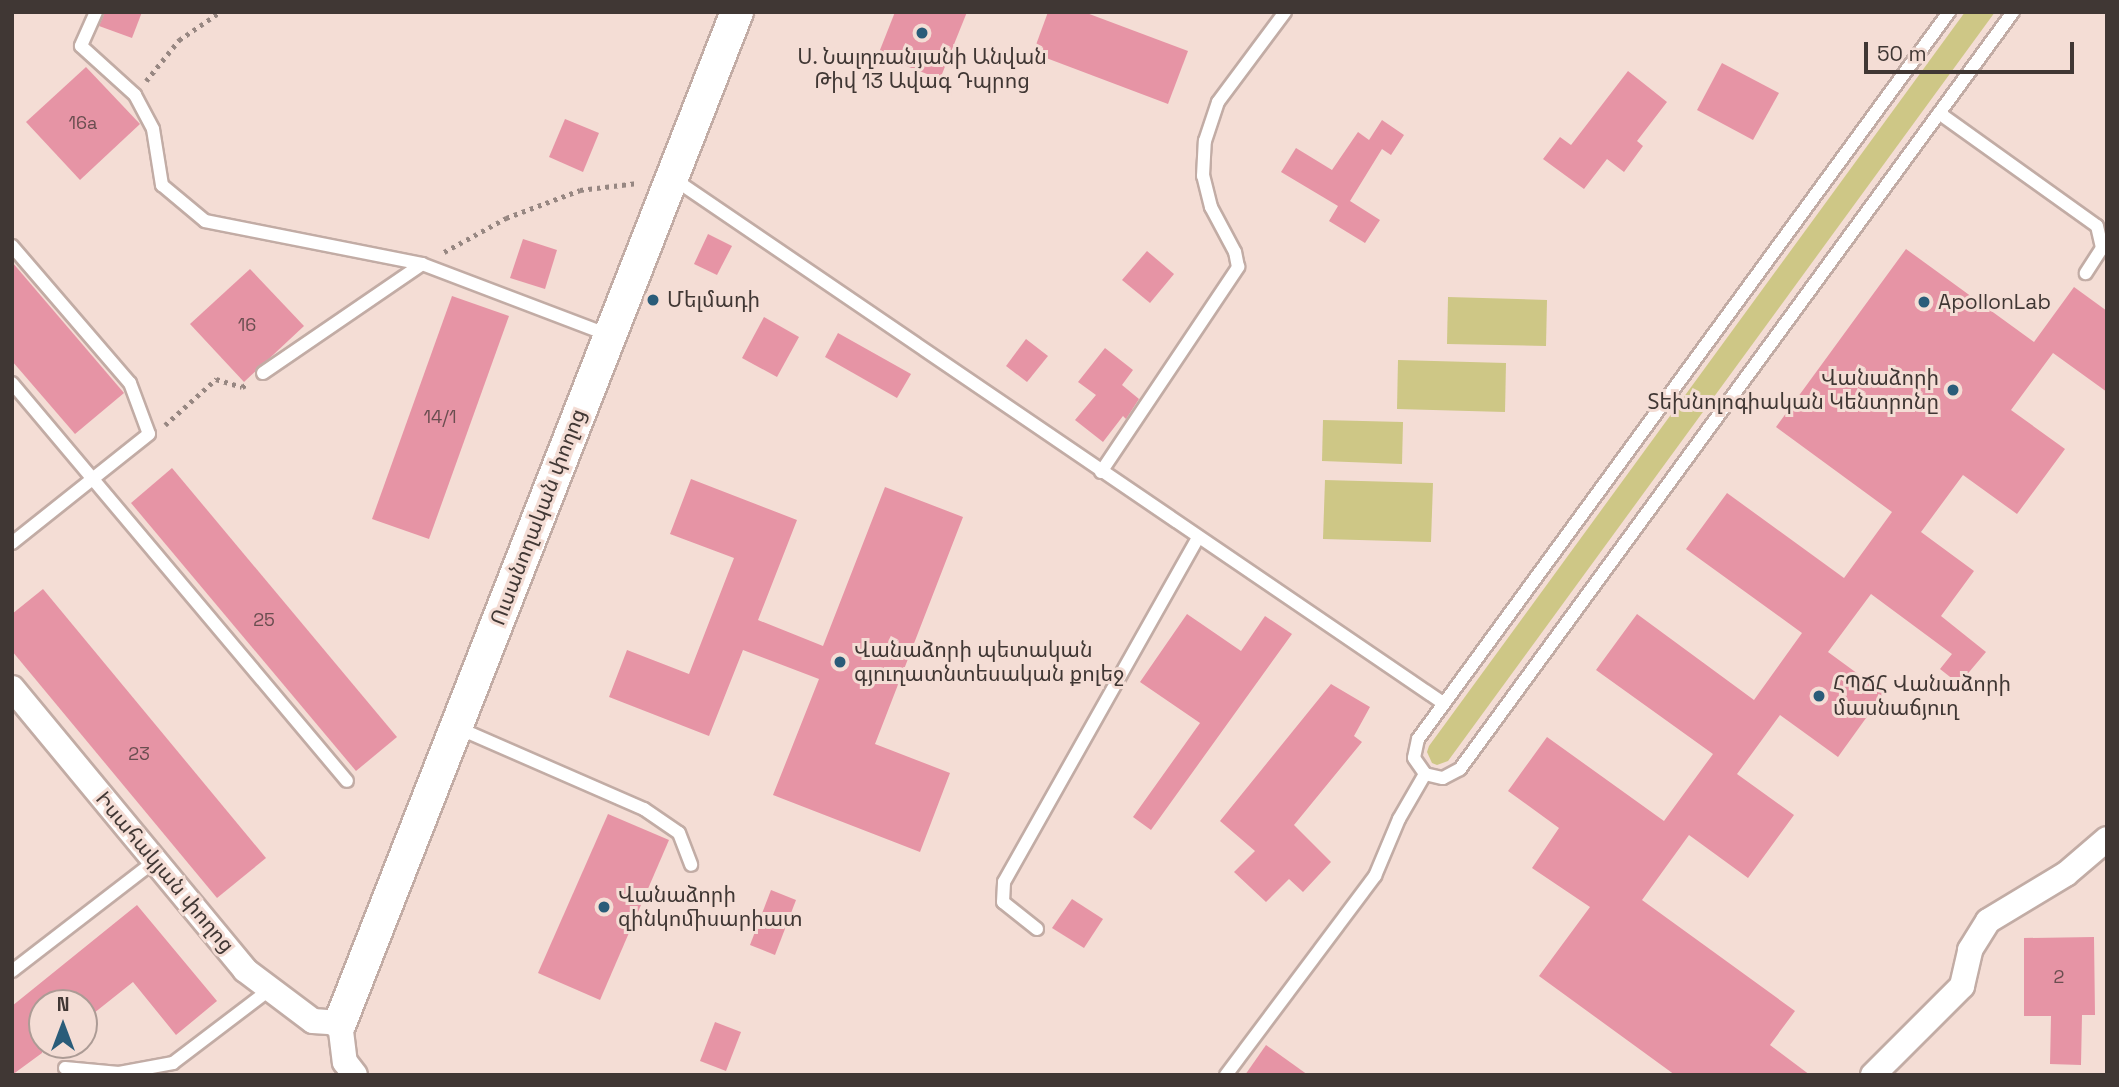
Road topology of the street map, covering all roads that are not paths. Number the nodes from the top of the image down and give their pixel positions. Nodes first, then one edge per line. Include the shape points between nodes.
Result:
1 (96, 12) edge
2 (737, 12) edge
3 (1285, 12) edge
4 (1949, 12) edge
5 (2013, 12) edge
6 (1939, 113) junction
7 (674, 178) junction
8 (12, 246) edge
9 (422, 264) junction
10 (2086, 273) dead end
11 (610, 336) junction
12 (263, 373) road end
13 (12, 383) edge
14 (1101, 472) junction
15 (94, 479) junction
16 (1198, 538) junction
17 (12, 543) edge
18 (12, 688) edge
19 (1443, 703) junction
20 (456, 727) junction
21 (1425, 774) junction
22 (347, 781) dead end
23 (2107, 839) edge
24 (155, 861) junction
25 (691, 865) dead end
26 (1037, 929) dead end
27 (12, 971) edge
28 (269, 990) junction
29 (340, 1023) junction
30 (65, 1068) dead end
31 (355, 1075) edge
32 (1226, 1075) edge
33 (1873, 1075) edge

1 - 9 lane via 81,46 135,95 153,129 162,185 205,220
2 - 7 street, Ուսանողական փողոց
3 - 14 lane via 1218,102 1205,141 1203,176 1211,207 1238,267
4 - 19 lane
5 - 6 lane
6 - 10 lane via 2096,226 2102,248
6 - 21 lane via 1460,769 1443,778
7 - 11 street, Ուսանողական փողոց
7 - 14 lane
8 - 15 lane via 130,383 149,433
9 - 11 lane
9 - 12 lane
11 - 20 street, Ուսանողական փողոց
13 - 15 lane
14 - 16 lane
15 - 17 lane
15 - 22 lane
16 - 19 lane
16 - 26 lane via 1004,882 1003,902
18 - 24 street, Իսահակյան փողոց
19 - 21 lane via 1414,748 1414,758
20 - 25 lane via 644,809 679,833
20 - 29 street, Ուսանողական փողոց
21 - 32 lane via 1375,876
23 - 33 street via 2066,874 1988,921 1970,950 1962,986
24 - 27 lane
24 - 28 street, Իսահակյան փողոց via 245,970
28 - 29 street, Իսահակյան փողոց via 313,1021
28 - 30 lane via 173,1063 119,1073
29 - 31 street via 345,1062

